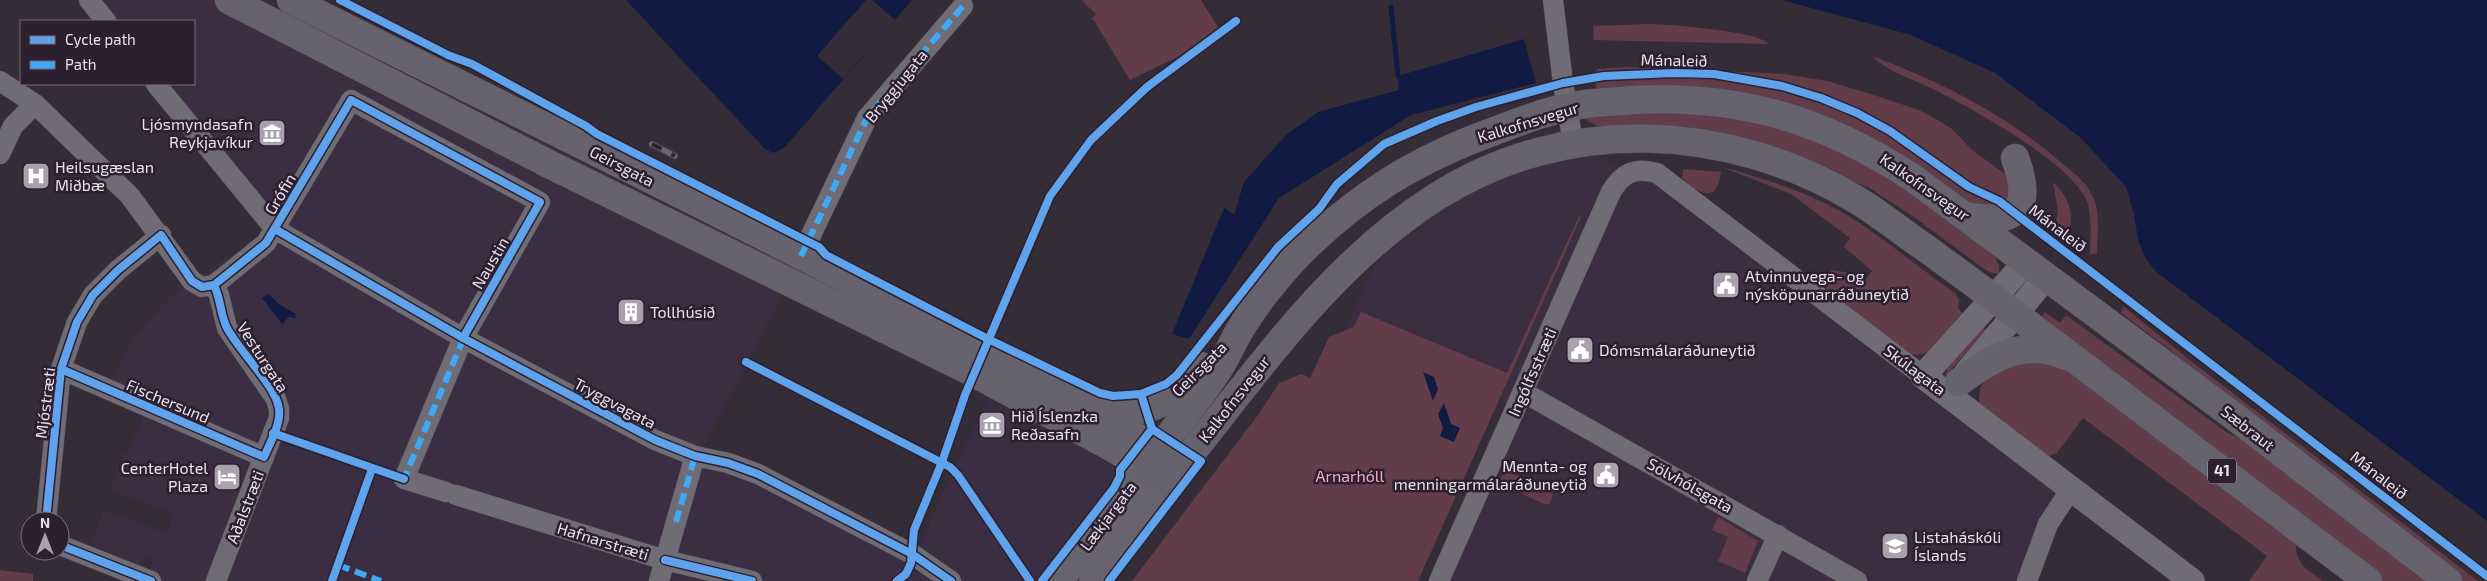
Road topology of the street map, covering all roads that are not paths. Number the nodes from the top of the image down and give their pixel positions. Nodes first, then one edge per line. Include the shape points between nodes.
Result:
1 (90, 0) edge
2 (229, 0) edge
3 (291, 0) edge
4 (1553, 0) edge
5 (963, 6) dead end
6 (105, 20) edge
7 (0, 81) edge
8 (157, 85) edge
9 (35, 104) junction
10 (1567, 107) junction
11 (1574, 143) junction
12 (0, 154) edge
13 (2015, 158) dead end
14 (1634, 170) joint
15 (540, 202) joint
16 (1967, 216) junction
17 (275, 229) junction
18 (161, 235) junction
19 (801, 256) junction
20 (2037, 269) junction
21 (788, 281) junction
22 (214, 285) junction
23 (1994, 298) junction
24 (2015, 314) junction
25 (1242, 327) junction
26 (952, 334) junction
27 (463, 338) junction
28 (2076, 360) junction
29 (61, 369) junction
30 (1923, 376) junction
31 (1954, 389) junction
32 (1523, 392) junction
33 (1094, 410) junction
34 (273, 433) joint
35 (695, 456) junction
36 (264, 457) junction
37 (1151, 459) junction
38 (1174, 475) junction
39 (404, 479) joint
40 (2071, 489) junction
41 (46, 511) edge
42 (1778, 535) junction
43 (70, 549) edge
44 (665, 560) junction
45 (151, 581) edge
46 (216, 581) edge
47 (659, 581) edge
48 (752, 581) edge
49 (951, 581) edge
50 (1059, 581) edge
51 (1093, 581) edge
52 (1439, 581) edge
53 (1758, 581) edge
54 (1857, 581) edge
55 (2027, 581) edge
56 (2192, 581) edge
57 (2368, 581) edge
58 (2448, 581) edge

1 - 6 street
2 - 21 main road, Geirsgata
3 - 19 main road, Geirsgata
4 - 10 street
5 - 19 street, Bryggjugata via 867,118
7 - 9 street
8 - 17 street, Tryggvagata
9 - 12 street via 13,126
9 - 18 street via 130,196
10 - 11 street
10 - 16 main road, Kalkofnsvegur via 1667,98 1765,110 1805,122 1874,152
10 - 25 main road, Kalkofnsvegur via 1461,143 1386,181 1329,226 1298,256
11 - 23 main road, Kalkofnsvegur via 1609,139 1680,140 1720,146 1799,170 1858,200
11 - 38 main road, Kalkofnsvegur via 1518,158 1472,176 1388,231 1340,276 1273,348
13 - 16 main road via 2023,198 2014,212 2002,219
14 - 30 street, Skúlagata via 1658,173
14 - 32 street, Ingólfsstræti via 1618,180 1611,192
15 - 17 street, Grófin via 351,100
15 - 27 street, Naustin
16 - 20 main road, Kalkofnsvegur
17 - 22 street, Grófin via 261,248
17 - 27 street, Tryggvagata
18 - 22 street via 192,280 202,287
18 - 29 street, Mjóstræti via 118,270 94,296 77,322
19 - 26 main road, Geirsgata
20 - 23 street
20 - 24 street
20 - 58 main road, Sæbraut
21 - 26 main road via 810,277 926,335
21 - 37 main road, Geirsgata
22 - 34 street, Vesturgata via 227,328 276,400 279,418
23 - 24 main road, Kalkofnsvegur
23 - 30 street
24 - 28 main road, 41
24 - 31 street
25 - 33 main road, Geirsgata via 1203,363 1180,392 1164,402 1130,413
25 - 37 main road, Kalkofnsvegur via 1217,372
26 - 33 main road, Geirsgata
27 - 35 street, Tryggvagata via 655,440
27 - 39 street, Naustin
28 - 31 main road via 2042,349 2016,350 2002,354
28 - 57 main road, 41
29 - 36 street, Fischersund
29 - 41 street, Mjóstræti
30 - 31 street, Skúlagata
31 - 40 street, Skúlagata
32 - 42 street, Sölvhólsgata
32 - 52 street, Ingólfsstræti
33 - 37 main road, Geirsgata
34 - 36 street, Aðalstræti
35 - 44 street
35 - 49 street, Tryggvagata via 758,474 912,554
36 - 46 street, Aðalstræti
37 - 38 main road, Geirsgata
37 - 50 main road, Lækjargata
38 - 51 main road, Lækjargata
39 - 44 street, Hafnarstræti
40 - 55 street via 2048,524
40 - 56 street, Skúlagata
42 - 53 street
42 - 54 street, Sölvhólsgata
43 - 45 street
44 - 47 street
44 - 48 street, Hafnarstræti

